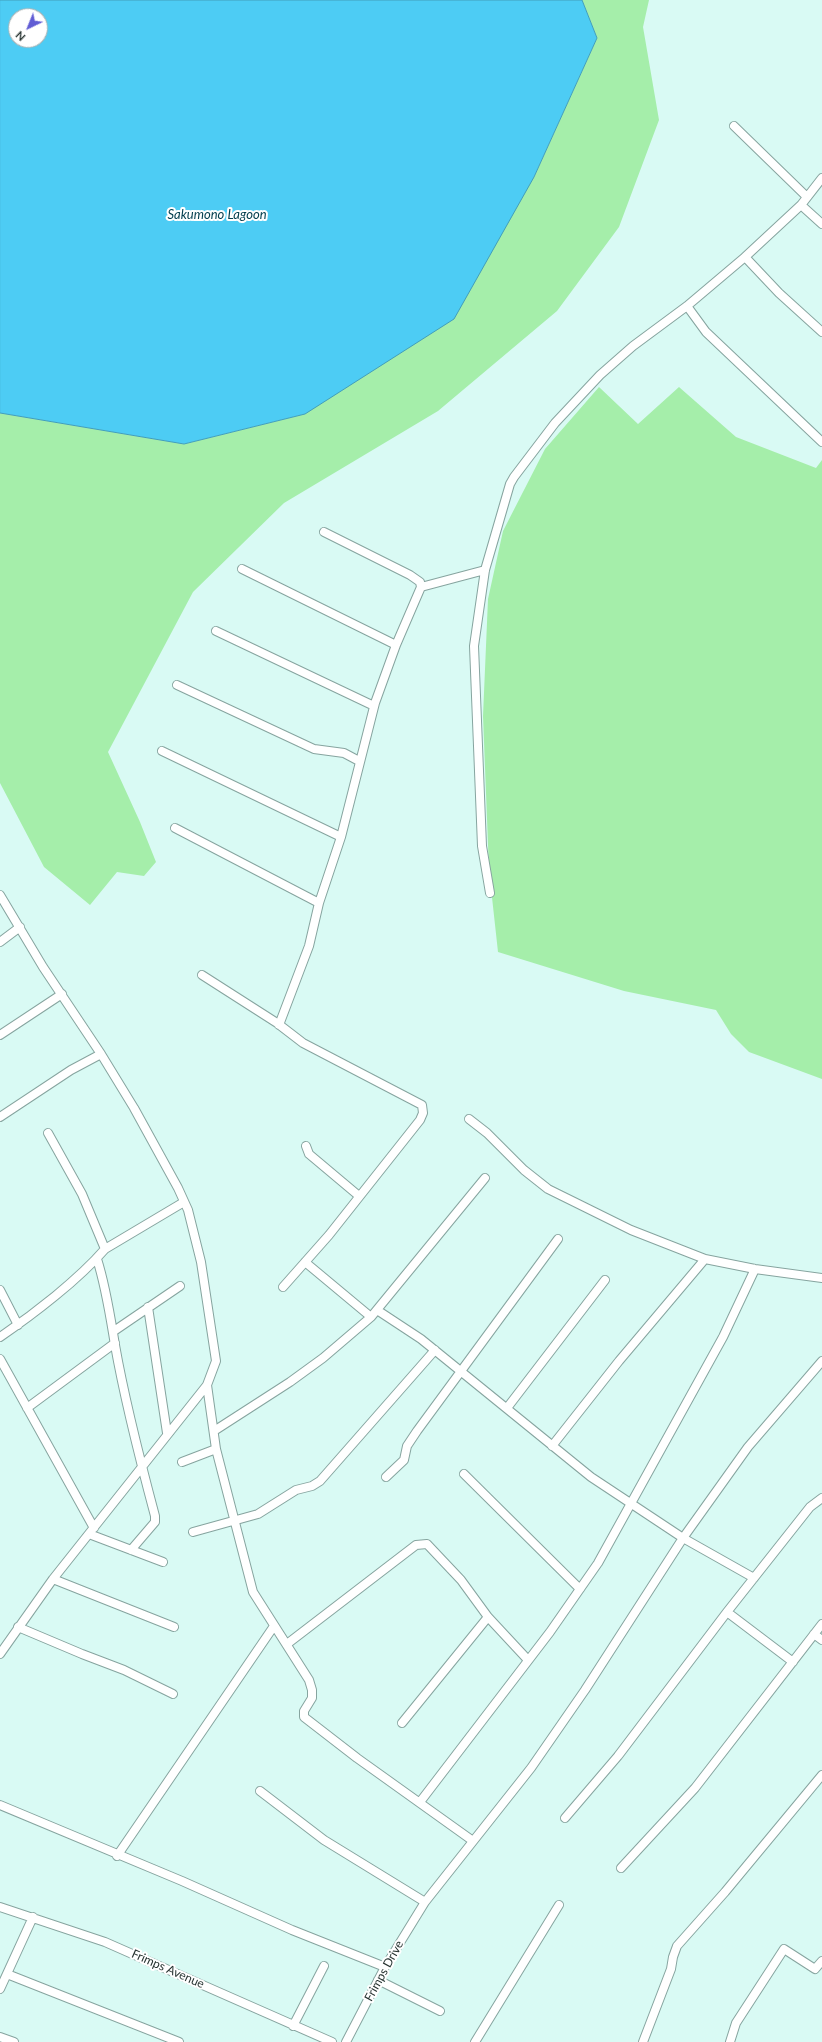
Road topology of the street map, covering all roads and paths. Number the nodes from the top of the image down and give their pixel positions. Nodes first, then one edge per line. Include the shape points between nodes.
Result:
1 (734, 126) dead end
2 (822, 178) edge
3 (807, 197) junction
4 (801, 205) junction
5 (822, 224) edge
6 (745, 257) junction
7 (688, 306) junction
8 (822, 332) edge
9 (822, 442) edge
10 (324, 532) dead end
11 (242, 570) dead end
12 (485, 570) junction
13 (421, 588) junction
14 (216, 631) dead end
15 (396, 645) junction
16 (177, 685) dead end
17 (374, 706) junction
18 (162, 751) dead end
19 (359, 761) junction
20 (175, 828) dead end
21 (341, 837) junction
22 (490, 893) dead end
23 (0, 895) edge
24 (320, 903) junction
25 (20, 928) junction
26 (0, 942) edge
27 (202, 975) dead end
28 (62, 994) junction
29 (279, 1025) junction
30 (0, 1035) edge
31 (101, 1054) junction
32 (0, 1117) edge
33 (469, 1119) dead end
34 (48, 1133) dead end
35 (306, 1146) dead end
36 (485, 1178) dead end
37 (359, 1196) junction
38 (184, 1202) junction
39 (558, 1239) dead end
40 (105, 1249) junction
41 (705, 1258) junction
42 (97, 1259) junction
43 (305, 1262) junction
44 (754, 1269) junction
45 (822, 1278) edge
46 (604, 1280) dead end
47 (180, 1286) dead end
48 (283, 1287) dead end
49 (0, 1290) edge
50 (148, 1307) junction
51 (377, 1310) junction
52 (371, 1317) junction
53 (18, 1325) junction
54 (114, 1332) junction
55 (0, 1337) edge
56 (115, 1343) junction
57 (435, 1350) junction
58 (0, 1359) edge
59 (821, 1364) edge
60 (461, 1372) junction
61 (207, 1385) junction
62 (27, 1408) junction
63 (508, 1408) junction
64 (214, 1431) junction
65 (168, 1433) junction
66 (552, 1446) junction
67 (216, 1449) junction
68 (182, 1462) dead end
69 (142, 1467) junction
70 (464, 1474) dead end
71 (386, 1477) dead end
72 (822, 1498) edge
73 (632, 1504) junction
74 (235, 1521) junction
75 (92, 1531) junction
76 (193, 1532) dead end
77 (683, 1538) junction
78 (131, 1550) junction
79 (163, 1562) dead end
80 (754, 1578) junction
81 (54, 1579) junction
82 (580, 1589) junction
83 (727, 1612) junction
84 (488, 1617) junction
85 (822, 1624) edge
86 (274, 1626) junction
87 (18, 1627) junction
88 (174, 1627) dead end
89 (814, 1634) junction
90 (822, 1640) edge
91 (287, 1644) junction
92 (0, 1654) edge
93 (528, 1660) junction
94 (793, 1662) junction
95 (173, 1694) dead end
96 (402, 1722) dead end
97 (822, 1775) edge
98 (260, 1791) dead end
99 (420, 1802) junction
100 (0, 1805) edge
101 (565, 1818) dead end
102 (473, 1841) junction
103 (118, 1856) junction
104 (622, 1868) dead end
105 (425, 1902) junction
106 (559, 1905) dead end
107 (0, 1907) edge
108 (32, 1917) junction
109 (822, 1962) edge
110 (324, 1966) dead end
111 (385, 1967) junction
112 (7, 1974) junction
113 (378, 1980) junction
114 (0, 1989) edge
115 (440, 2011) dead end
116 (294, 2026) junction
117 (0, 2037) edge
118 (14, 2042) edge
119 (179, 2042) edge
120 (332, 2042) edge
121 (346, 2042) edge
122 (475, 2042) edge
123 (643, 2042) edge
124 (730, 2042) edge

1 - 3 street
2 - 3 street
3 - 4 street
4 - 5 street
4 - 6 street
6 - 7 street
6 - 8 street via 779,293
7 - 9 street via 706,332
7 - 12 street via 633,346 600,375 555,423 514,477
10 - 13 street via 410,575 420,582
11 - 15 street
12 - 13 street
12 - 22 street via 474,646 482,846
13 - 15 street
14 - 17 street
15 - 17 street
16 - 19 street via 314,749 344,753
17 - 19 street
18 - 21 street
19 - 21 street
20 - 24 street
21 - 24 street
23 - 25 street
24 - 29 street via 309,946
25 - 26 street
25 - 28 street
27 - 29 street
28 - 30 street
28 - 31 street
29 - 37 street via 322,1054 422,1105 420,1120
31 - 32 street via 71,1070
31 - 38 street
33 - 41 street via 548,1189 631,1230
34 - 40 street via 82,1194
35 - 37 street via 309,1154
36 - 51 street
37 - 43 street
38 - 40 street
38 - 61 street via 201,1262 216,1361
39 - 60 street
40 - 42 street
41 - 44 street
41 - 66 street
42 - 53 street
42 - 54 street
43 - 48 street
43 - 52 street
44 - 45 street
44 - 73 street via 723,1337
46 - 63 street
47 - 50 street
49 - 53 street
50 - 54 street
50 - 65 street
51 - 52 street
51 - 57 street
52 - 64 street via 290,1382
53 - 55 street
54 - 56 street
56 - 62 street
56 - 69 street
57 - 60 street
57 - 74 street via 320,1481 296,1490 258,1514
58 - 62 street
59 - 77 street, Frimps Drive via 748,1447
60 - 63 street
60 - 71 street via 407,1446 404,1460
61 - 64 street
61 - 65 street
62 - 75 street
63 - 66 street
64 - 67 street
65 - 69 street
66 - 73 street via 591,1477
67 - 68 street
67 - 74 street
69 - 75 street
69 - 78 street via 155,1522
70 - 82 street
72 - 80 street via 810,1507
73 - 77 street
73 - 82 street
74 - 76 street
74 - 86 street via 253,1592
75 - 78 street
75 - 81 street
77 - 80 street
77 - 102 street, Frimps Drive via 585,1690 531,1768
78 - 79 street
80 - 83 street
81 - 87 street
81 - 88 street
82 - 93 street
83 - 94 street
83 - 101 street via 623,1750
84 - 91 street via 461,1580 432,1547 422,1544 416,1545
84 - 93 street
84 - 96 street
85 - 89 street
86 - 91 street
86 - 103 street
87 - 92 street
87 - 95 street via 124,1670
89 - 90 street
89 - 94 street
91 - 99 street via 306,1673 312,1690 312,1698 304,1711 306,1719
93 - 99 street
94 - 104 street via 695,1788
97 - 123 street via 678,1946
98 - 105 street via 324,1840
99 - 102 street
100 - 103 street
102 - 105 street, Frimps Drive
103 - 111 street
105 - 111 street, Frimps Drive
106 - 122 street
107 - 108 street, Frimps Avenue
108 - 112 street
108 - 116 street, Frimps Avenue via 105,1942
109 - 124 street via 815,1969 784,1949 736,2023
110 - 116 street
111 - 113 street, Frimps Drive
112 - 114 street
112 - 119 street
113 - 115 street
113 - 121 street, Frimps Drive
116 - 120 street, Frimps Avenue
117 - 118 street

